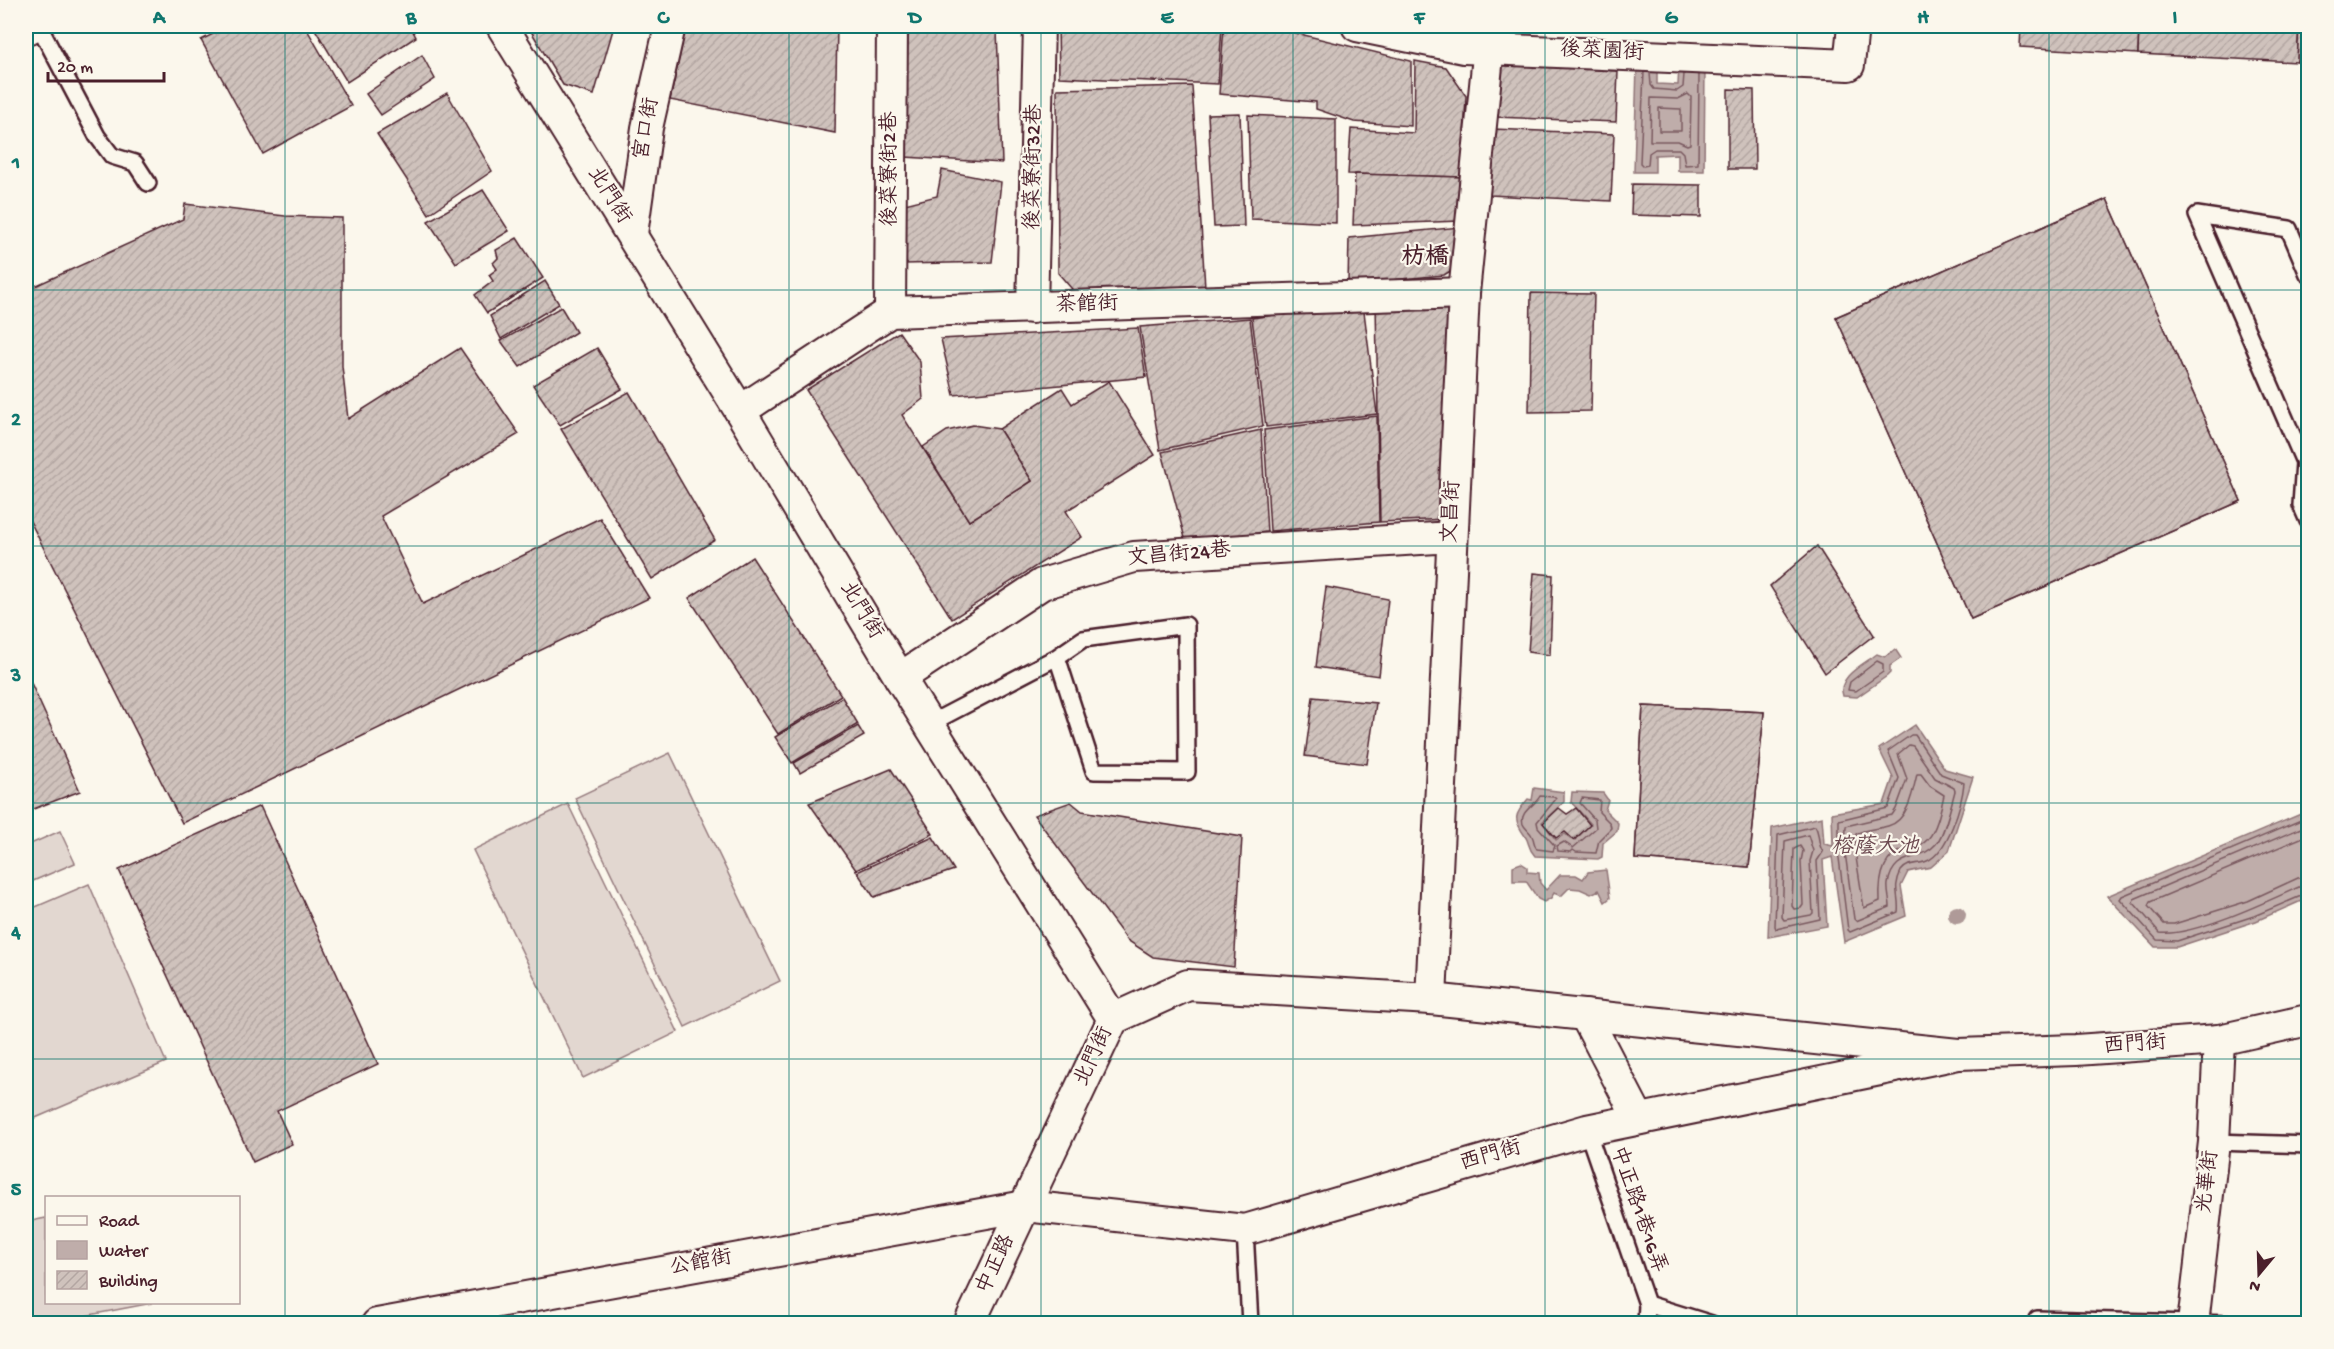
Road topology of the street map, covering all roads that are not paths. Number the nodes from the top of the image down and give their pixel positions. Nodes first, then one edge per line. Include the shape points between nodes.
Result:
1 (30, 26) edge
2 (39, 26) edge
3 (502, 26) edge
4 (670, 26) edge
5 (892, 26) edge
6 (1039, 26) edge
7 (1357, 26) edge
8 (1854, 26) edge
9 (26, 28) edge
10 (1490, 37) edge
11 (148, 183) dead end
12 (632, 234) junction
13 (2308, 274) edge
14 (1464, 293) junction
15 (1032, 308) junction
16 (890, 312) junction
17 (740, 411) junction
18 (2308, 521) edge
19 (1452, 537) junction
20 (1057, 657) junction
21 (900, 678) junction
22 (929, 724) junction
23 (1431, 999) junction
24 (1585, 1015) junction
25 (1113, 1019) junction
26 (2308, 1020) edge
27 (2219, 1040) junction
28 (1958, 1054) junction
29 (1638, 1119) junction
30 (1587, 1130) junction
31 (2214, 1142) junction
32 (2308, 1145) edge
33 (1025, 1206) junction
34 (1245, 1230) junction
35 (1647, 1304) junction
36 (2037, 1319) dead end
37 (377, 1323) edge
38 (969, 1323) edge
39 (1250, 1323) edge
40 (1646, 1323) edge
41 (1712, 1323) edge
42 (2193, 1323) edge
43 (2232, 1323) edge

1 - 9 street
2 - 11 lane via 97,136 111,156 135,163
3 - 12 street, 北門街
4 - 12 street, 宮口街 via 647,128
5 - 16 street, 後菜寮街2巷
6 - 15 street, 後菜寮街32巷
7 - 10 street, 後菜園街 via 1464,48
8 - 10 street, 後菜園街 via 1849,64
10 - 14 street, 文昌街
12 - 17 street, 北門街
13 - 18 lane via 2289,230 2197,215 2304,462 2301,505
14 - 15 street, 茶館街
14 - 19 street, 文昌街
15 - 16 street, 茶館街
16 - 17 street
17 - 21 street, 北門街
19 - 21 street, 文昌街24巷 via 1134,557 1042,584
19 - 23 street, 文昌街
20 - 20 lane via 1094,771 1187,772 1186,625 1083,639
20 - 22 lane
21 - 22 street, 北門街
22 - 25 street, 北門街
23 - 24 street, 西門街
23 - 25 street, 西門街 via 1188,985
24 - 28 street, 西門街
24 - 29 street
25 - 33 street, 北門街
26 - 27 street, 西門街
27 - 28 street, 西門街
27 - 31 street, 光華街
28 - 29 street, 西門街
29 - 30 street, 西門街
30 - 34 street, 西門街
30 - 35 lane, 中正路1巷16弄
31 - 32 lane
31 - 42 street, 光華街
33 - 34 street, 西門街
33 - 37 street, 公館街
33 - 38 street, 中正路
34 - 39 lane
35 - 40 lane, 中正路1巷16弄
35 - 41 lane, 中正路1巷16弄
36 - 42 lane
42 - 43 lane

